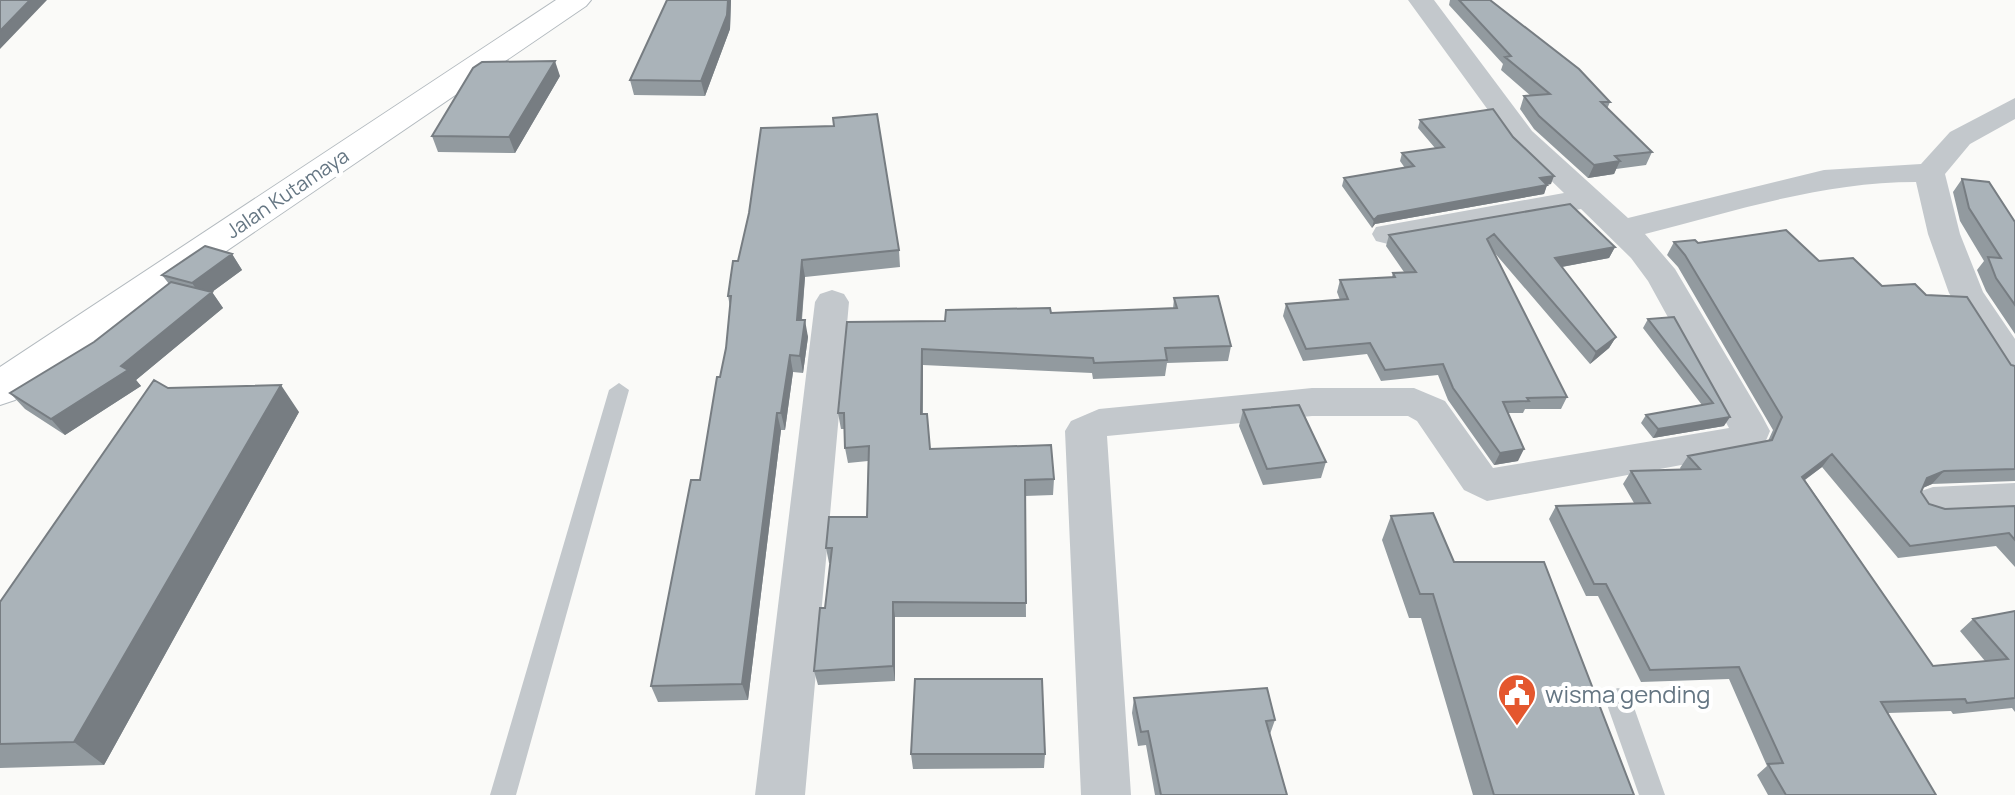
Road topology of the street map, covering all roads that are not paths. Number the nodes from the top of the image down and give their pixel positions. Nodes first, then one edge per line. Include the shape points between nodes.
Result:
1 (576, 0) edge
2 (1421, 0) edge
3 (2015, 107) edge
4 (1929, 173) junction
5 (1588, 198) junction
6 (1622, 230) junction
7 (1388, 234) edge
8 (832, 302) dead end
9 (2015, 367) edge
10 (0, 389) edge
11 (619, 390) dead end
12 (2015, 499) edge
13 (1933, 503) edge
14 (1618, 699) dead end
15 (503, 795) edge
16 (780, 795) edge
17 (1106, 795) edge
18 (1652, 795) edge

1 - 10 main road, Jalan Kutamaya
2 - 5 street via 1522,137
3 - 4 street via 1960,138
4 - 6 street via 1824,179
4 - 9 street via 1966,293
5 - 6 street
5 - 7 street
6 - 17 street via 1663,277 1743,416 1748,440 1500,486 1478,479 1431,411 1414,402 1296,403 1122,419 1085,431
8 - 16 street
11 - 15 lane
12 - 13 street
14 - 18 lane

